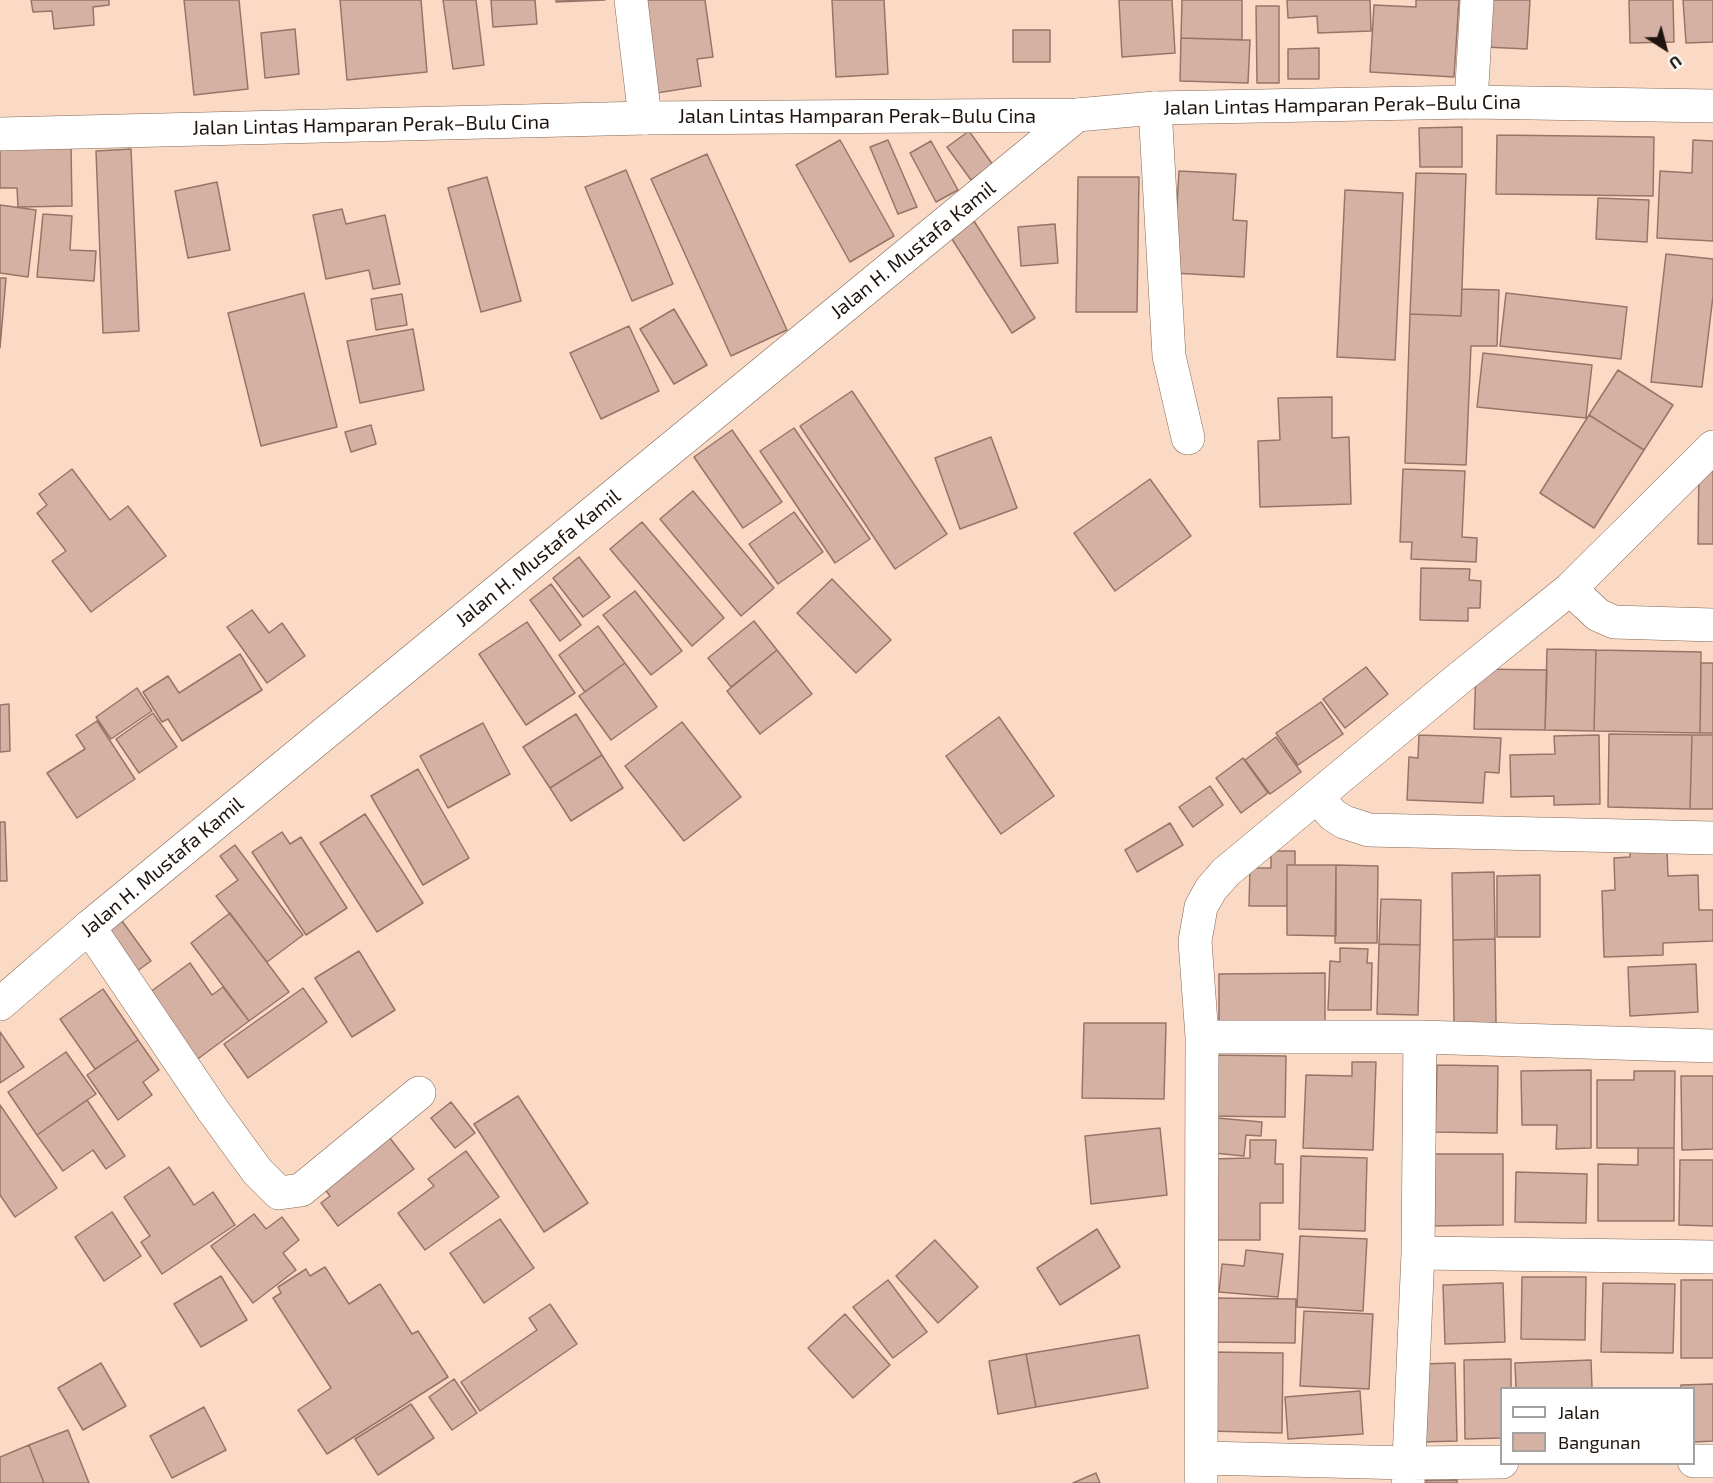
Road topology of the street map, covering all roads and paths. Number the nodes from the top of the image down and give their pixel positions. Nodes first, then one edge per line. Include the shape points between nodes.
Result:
1 (631, 0) edge
2 (1477, 0) edge
3 (1471, 102) junction
4 (1713, 105) edge
5 (1155, 108) junction
6 (1077, 115) junction
7 (645, 118) junction
8 (0, 134) edge
9 (1188, 438) dead end
10 (1713, 447) edge
11 (1570, 589) junction
12 (1713, 625) edge
13 (1317, 797) junction
14 (1713, 838) edge
15 (89, 927) junction
16 (0, 1004) edge
17 (1202, 1037) junction
18 (1420, 1037) junction
19 (1713, 1046) edge
20 (419, 1093) dead end
21 (1418, 1253) junction
22 (1713, 1257) edge
23 (1695, 1461) edge
24 (1713, 1461) edge
25 (1500, 1462) edge
26 (1202, 1471) edge
27 (1409, 1473) edge

1 - 7 street
2 - 3 street
3 - 4 street, Jalan Lintas Hamparan Perak–Bulu Cina
3 - 5 street, Jalan Lintas Hamparan Perak–Bulu Cina
5 - 6 street, Jalan Lintas Hamparan Perak–Bulu Cina
5 - 9 street via 1169,356
6 - 7 street, Jalan Lintas Hamparan Perak–Bulu Cina
6 - 15 street, Jalan H. Mustafa Kamil
7 - 8 street, Jalan Lintas Hamparan Perak–Bulu Cina
10 - 11 street
11 - 12 street via 1598,615 1614,622
11 - 13 street
13 - 14 street via 1344,822 1369,830
13 - 17 street via 1226,872 1201,907 1195,941
15 - 16 street, Jalan H. Mustafa Kamil
15 - 20 street via 212,1109 257,1171 279,1193 301,1190
17 - 18 street
17 - 26 street
18 - 19 street
18 - 21 street
21 - 22 street
21 - 27 street
23 - 24 street
25 - 27 street
26 - 27 street

